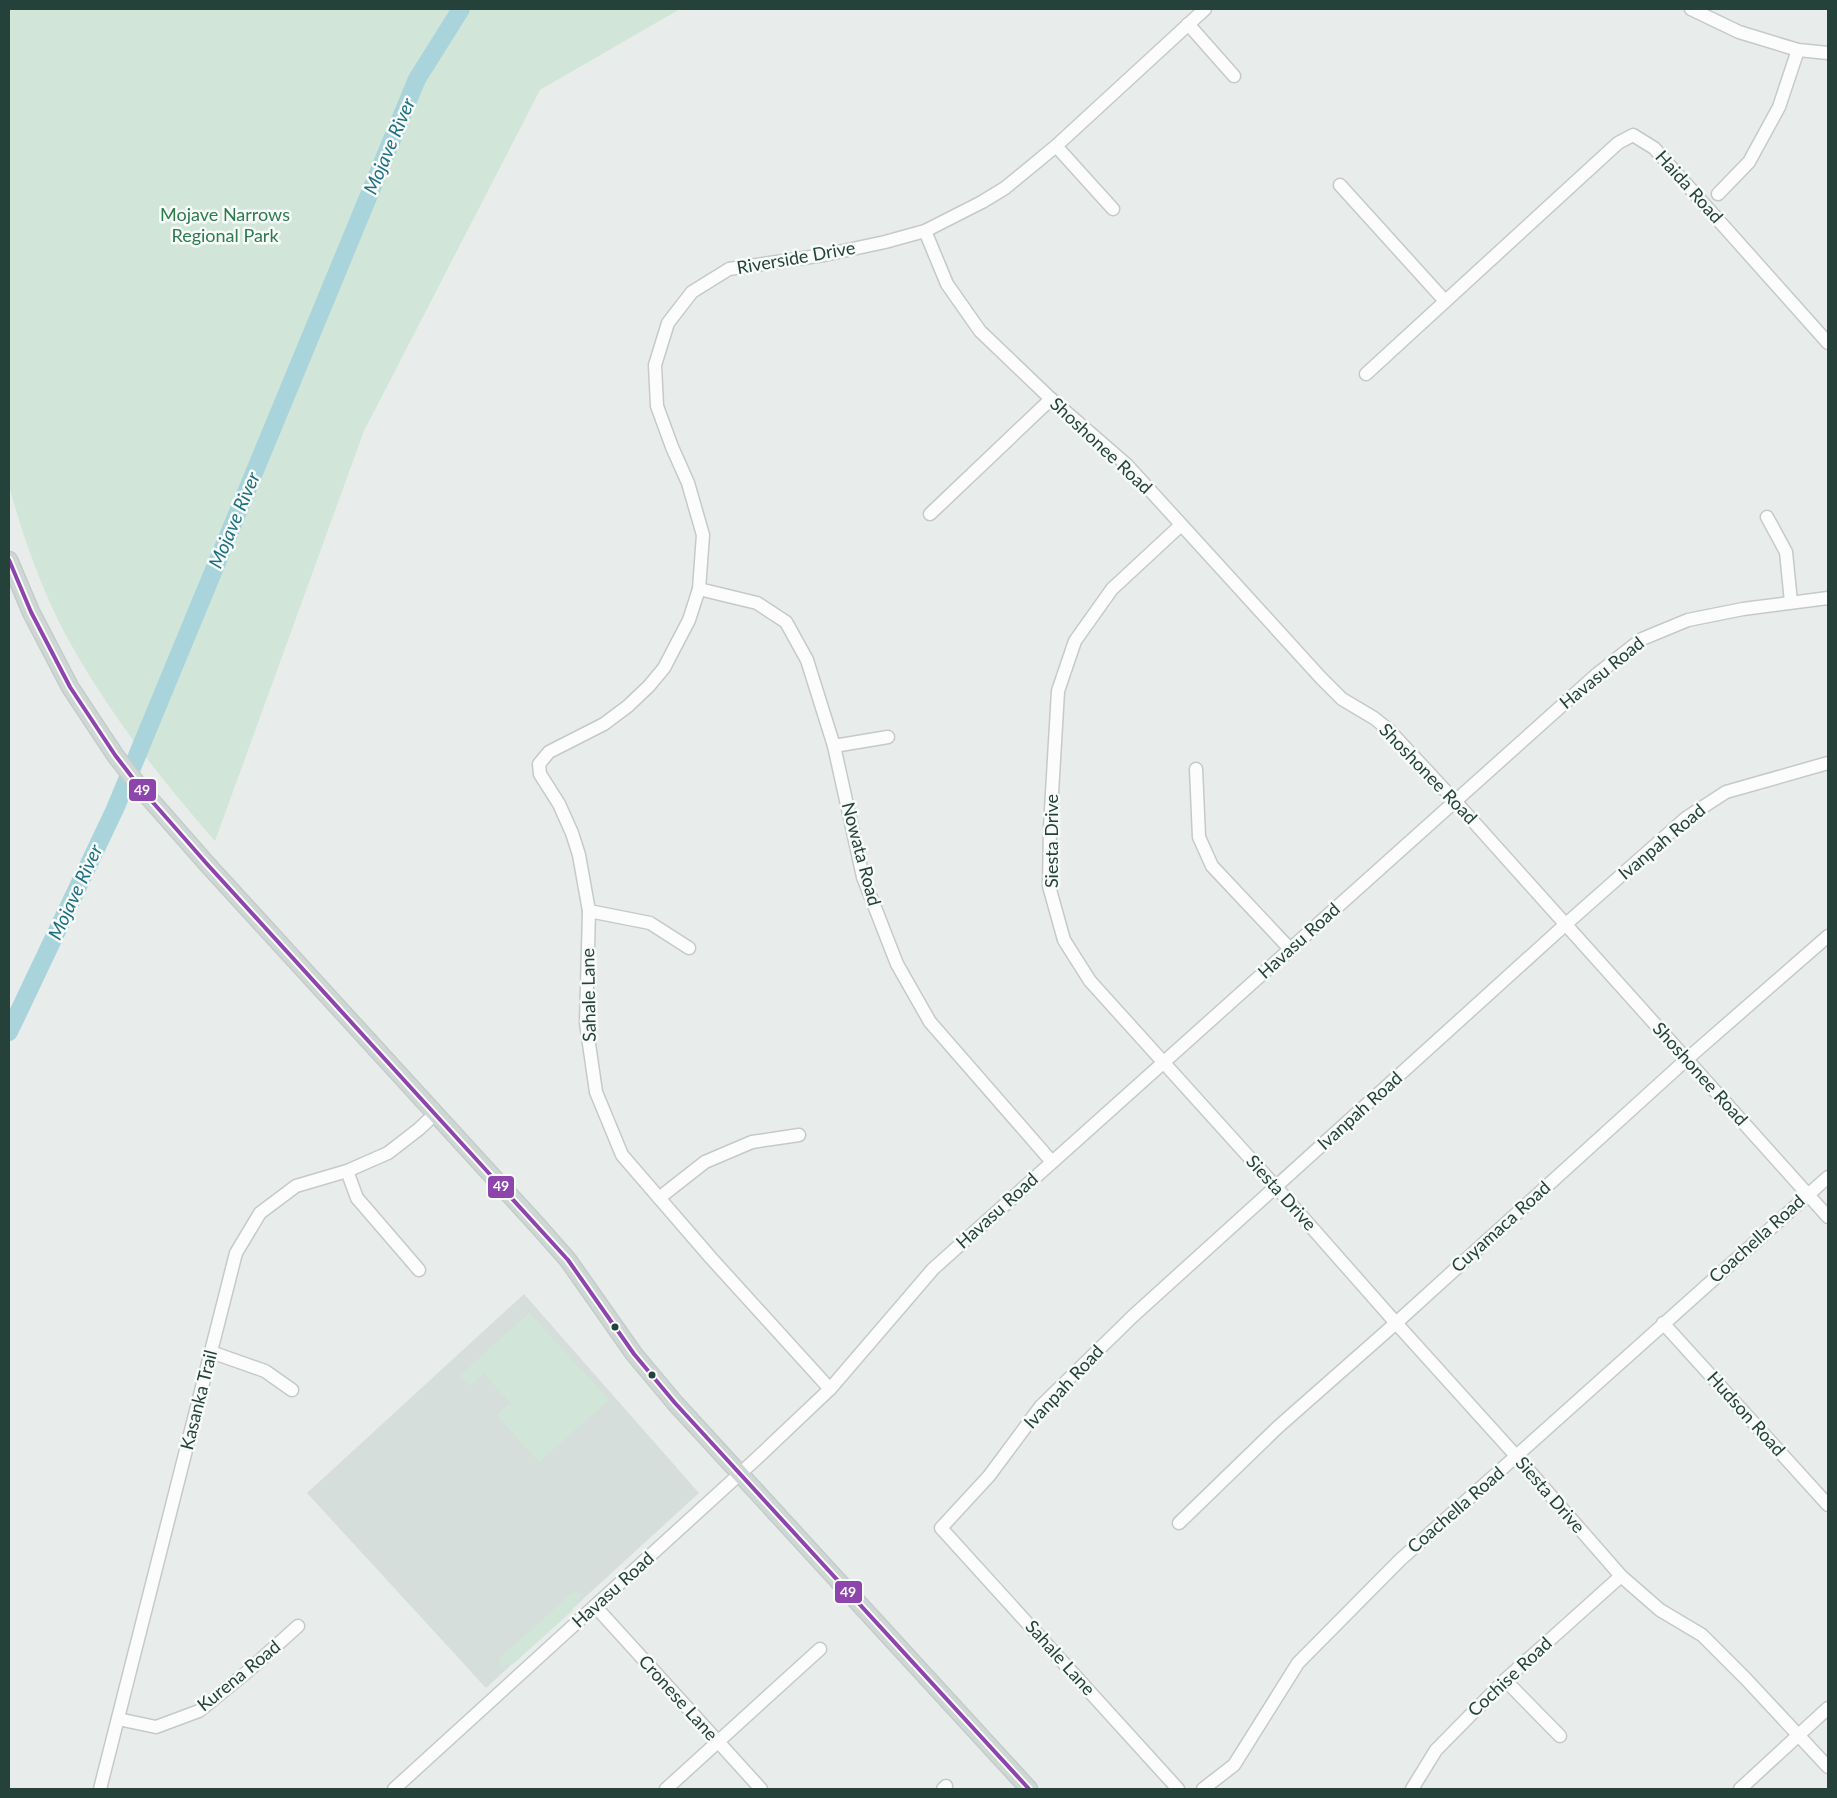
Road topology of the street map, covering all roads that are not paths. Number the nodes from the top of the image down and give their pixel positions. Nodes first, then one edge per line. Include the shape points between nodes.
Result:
1 (1205, 9) edge
2 (1691, 9) edge
3 (1188, 24) junction
4 (1798, 50) junction
5 (1828, 53) edge
6 (1234, 76) dead end
7 (1056, 146) junction
8 (1340, 185) dead end
9 (1718, 194) dead end
10 (1113, 209) dead end
11 (925, 231) junction
12 (1446, 301) junction
13 (1828, 343) edge
14 (1366, 374) dead end
15 (1051, 399) junction
16 (930, 514) dead end
17 (1767, 517) dead end
18 (1181, 525) junction
19 (9, 560) edge
20 (699, 590) junction
21 (1828, 598) edge
22 (1791, 602) junction
23 (888, 737) dead end
24 (834, 746) junction
25 (1828, 763) edge
26 (539, 764) joint
27 (1196, 769) dead end
28 (1455, 801) junction
29 (589, 911) junction
30 (1566, 924) junction
31 (1828, 936) edge
32 (689, 948) dead end
33 (1290, 950) junction
34 (1687, 1059) junction
35 (1163, 1064) junction
36 (435, 1114) junction
37 (799, 1135) dead end
38 (1052, 1162) junction
39 (347, 1171) junction
40 (1828, 1177) edge
41 (1276, 1187) junction
42 (1808, 1194) junction
43 (659, 1198) junction
44 (1828, 1217) edge
45 (419, 1270) dead end
46 (1396, 1323) junction
47 (1664, 1323) junction
48 (211, 1352) junction
49 (830, 1388) junction
50 (292, 1390) dead end
51 (1517, 1456) junction
52 (741, 1474) junction
53 (1827, 1501) edge
54 (1179, 1523) dead end
55 (941, 1528) joint
56 (1621, 1576) junction
57 (595, 1606) junction
58 (298, 1626) dead end
59 (820, 1649) dead end
60 (1505, 1680) junction
61 (1828, 1708) edge
62 (118, 1719) junction
63 (1799, 1735) junction
64 (1560, 1736) dead end
65 (718, 1742) junction
66 (1828, 1767) edge
67 (100, 1789) edge
68 (394, 1789) edge
69 (666, 1789) edge
70 (761, 1789) edge
71 (1029, 1789) edge
72 (1178, 1789) edge
73 (1203, 1789) edge
74 (1412, 1789) edge
75 (1740, 1789) edge

1 - 3 street, Riverside Drive
2 - 4 street via 1739,32
3 - 6 street
3 - 7 street, Riverside Drive
4 - 5 street
4 - 9 street via 1780,107 1749,162
7 - 10 street
7 - 11 street, Riverside Drive via 1005,188
8 - 12 street
11 - 15 street, Shoshonee Road via 947,284 980,331
11 - 20 street, Riverside Drive via 824,255 728,269 692,292 668,323 655,365 657,406 688,483 702,535
12 - 13 street, Haida Road via 1618,143 1633,135 1654,148
12 - 14 street, Haida Road
15 - 16 street
15 - 18 street, Shoshonee Road via 1127,465
17 - 22 street via 1786,552
18 - 28 street, Shoshonee Road via 1321,678 1342,699 1390,730
18 - 35 street, Siesta Drive via 1112,589 1075,641 1058,692 1050,827 1049,886 1064,940 1090,981
19 - 36 main road via 31,612 70,687 115,755 187,842
20 - 24 street, Nowata Road via 757,603 786,622 807,660
20 - 26 street, Riverside Drive via 675,649 649,686 604,724 549,752
21 - 22 street, Havasu Road
22 - 28 street, Havasu Road via 1688,620 1642,639 1596,675
23 - 24 street
24 - 38 street, Nowata Road via 863,876 897,964 930,1022
25 - 30 street, Ivanpah Road via 1726,792 1686,818
26 - 29 street, Sahale Lane via 540,774 572,832 580,855
27 - 33 street via 1199,837 1212,866
28 - 30 street, Shoshonee Road
28 - 33 street, Havasu Road
29 - 32 street via 650,923
29 - 43 street, Sahale Lane via 586,1023 596,1092 622,1155
30 - 34 street, Shoshonee Road
30 - 41 street, Ivanpah Road
31 - 34 street, Cuyamaca Road
33 - 35 street, Havasu Road
34 - 42 street, Shoshonee Road
34 - 46 street, Cuyamaca Road
35 - 38 street, Havasu Road
35 - 41 street, Siesta Drive
36 - 39 street, Kasanka Trail via 388,1153
36 - 52 main road via 568,1260 634,1354
37 - 43 street via 752,1142 705,1162
38 - 49 street, Havasu Road via 934,1269
39 - 45 street via 357,1198
39 - 48 street, Kasanka Trail via 296,1186 260,1214 236,1253
40 - 42 street, Coachella Road
41 - 46 street, Siesta Drive
41 - 55 street, Ivanpah Road via 1133,1316 1042,1406 989,1476
42 - 44 street, Shoshonee Road
42 - 47 street, Coachella Road
43 - 49 street, Sahale Lane
46 - 51 street, Siesta Drive
46 - 54 street, Cuyamaca Road via 1278,1427
47 - 51 street, Coachella Road
47 - 53 street, Hudson Road
48 - 50 street via 265,1371
48 - 62 street, Kasanka Trail
49 - 52 street, Havasu Road
51 - 56 street, Siesta Drive
51 - 73 street, Coachella Road via 1400,1560 1298,1663 1234,1765
52 - 57 street, Havasu Road
52 - 71 main road
55 - 72 street, Sahale Lane
56 - 60 street, Cochise Road
56 - 63 street, Siesta Drive via 1660,1610 1702,1635
57 - 65 street, Cronese Lane
57 - 68 street, Havasu Road
58 - 62 street, Kurena Road via 199,1711 156,1727
59 - 65 street
60 - 64 street
60 - 74 street, Cochise Road via 1436,1750
61 - 63 street
62 - 67 street, Kasanka Trail
63 - 66 street, Siesta Drive
63 - 75 street
65 - 69 street
65 - 70 street, Cronese Lane

